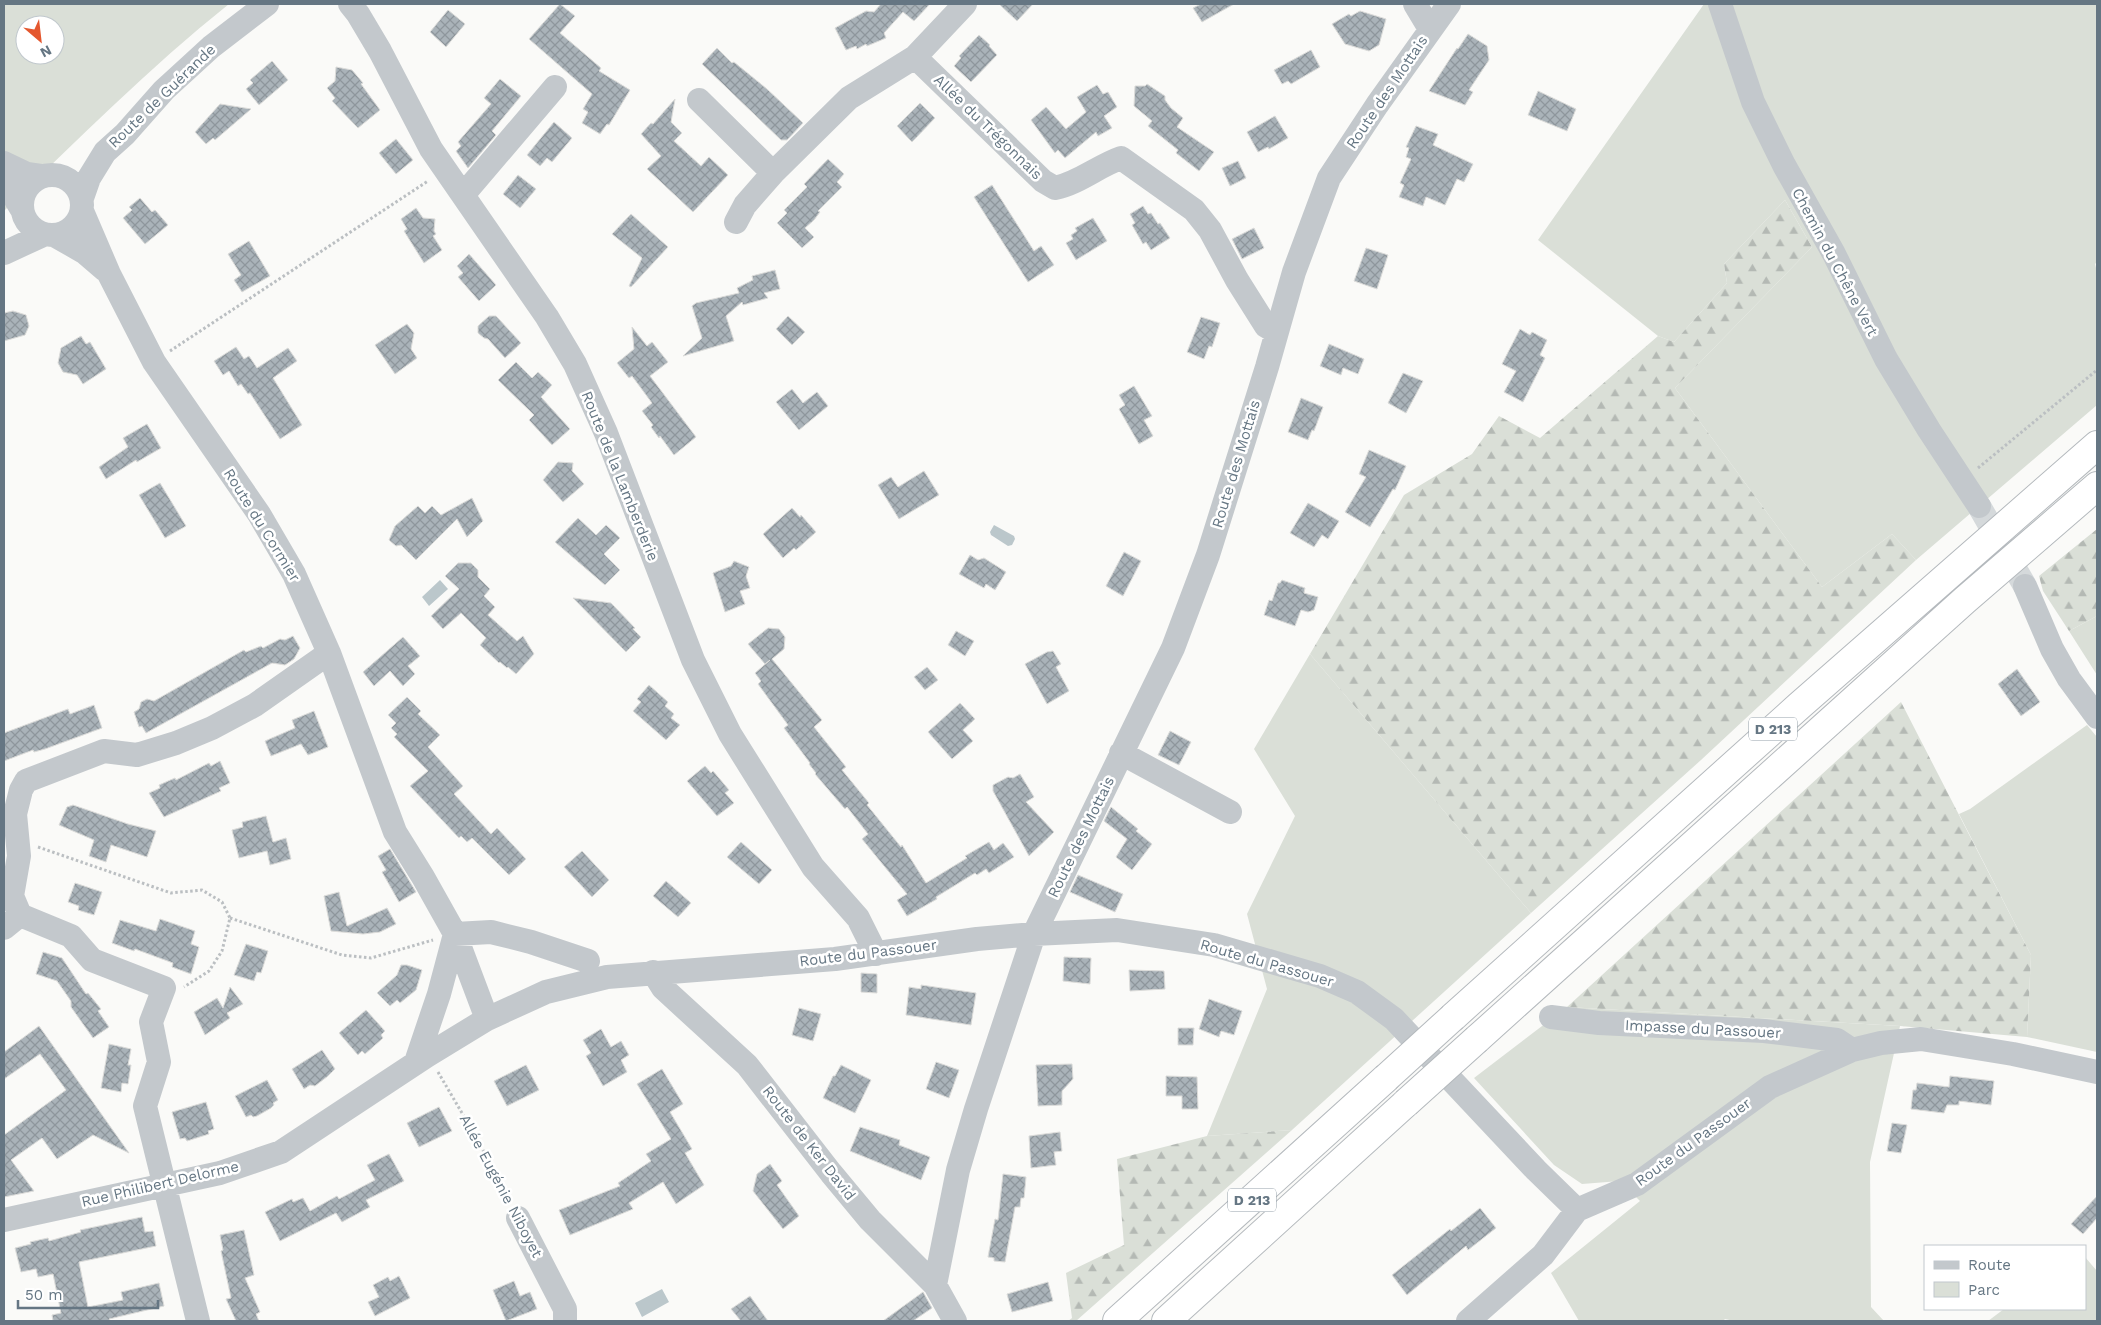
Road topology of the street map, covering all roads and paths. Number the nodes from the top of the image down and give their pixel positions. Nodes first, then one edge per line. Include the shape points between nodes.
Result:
1 (266, 4) edge
2 (350, 4) edge
3 (965, 4) edge
4 (1415, 4) edge
5 (1449, 4) edge
6 (1720, 4) edge
7 (1430, 29) junction
8 (916, 57) junction
9 (555, 87) dead end
10 (699, 100) dead end
11 (104, 152) junction
12 (4, 162) edge
13 (445, 170) junction
14 (773, 173) junction
15 (50, 176) junction
16 (4, 180) edge
17 (463, 195) junction
18 (82, 204) junction
19 (22, 211) junction
20 (736, 222) dead end
21 (49, 235) junction
22 (4, 239) edge
23 (4, 254) edge
24 (109, 274) junction
25 (1276, 332) junction
26 (154, 362) junction
27 (2097, 370) edge
28 (2097, 445) edge
29 (1962, 481) junction
30 (2097, 486) edge
31 (1980, 506) tunnel mouth
32 (2025, 586) tunnel mouth
33 (329, 653) junction
34 (2097, 717) edge
35 (1121, 753) junction
36 (1230, 812) dead end
37 (16, 840) junction
38 (230, 918) junction
39 (12, 922) edge
40 (455, 934) junction
41 (1034, 934) junction
42 (876, 954) junction
43 (588, 961) dead end
44 (653, 972) junction
45 (164, 988) junction
46 (1551, 1017) dead end
47 (487, 1019) junction
48 (1852, 1050) junction
49 (422, 1058) junction
50 (2097, 1072) edge
51 (164, 1184) junction
52 (1577, 1210) junction
53 (518, 1218) joint
54 (4, 1220) edge
55 (935, 1285) junction
56 (193, 1319) edge
57 (565, 1321) edge
58 (955, 1321) edge
59 (1117, 1321) edge
60 (1166, 1321) edge
61 (1468, 1321) edge

1 - 11 street, Route de Guérande via 211,47
2 - 13 street, Route de la Lamberderie via 380,51
3 - 8 street
4 - 7 street
5 - 7 street, Route des Mottais
6 - 29 street, Chemin du Chêne Vert via 1753,102 1784,165 1834,254 1886,359
7 - 25 street, Route des Mottais via 1329,178 1294,272
8 - 14 street via 849,98
8 - 25 street, Allée du Trégonnais via 1043,181 1055,188 1070,184 1121,158 1194,210 1210,230 1266,326
9 - 17 street
10 - 14 street
11 - 15 street, Route de Guérande
11 - 18 street, Route de Guérande via 89,178
12 - 15 street via 27,174
13 - 17 street, Route de la Lamberderie
13 - 26 path
14 - 20 street via 745,205
15 - 18 street via 70,181 79,191
15 - 19 street via 32,181 22,198
16 - 19 street
17 - 42 street, Route de la Lamberderie via 547,317 575,364 606,433 693,660 730,734 813,868 858,918
18 - 21 street via 79,220 73,227 65,233
18 - 24 street, Route du Cormier
19 - 21 street via 33,230
19 - 22 street
21 - 23 street
21 - 24 street via 84,252
24 - 26 street, Route du Cormier
25 - 35 street, Route des Mottais via 1208,555 1173,648
26 - 33 street, Route du Cormier via 259,514 294,574
27 - 29 path
28 - 59 highway, D 213, bridge via 1806,699
29 - 31 street, Chemin du Chêne Vert
30 - 60 highway, D 213, bridge via 1957,606
32 - 34 street via 2052,650
33 - 37 street via 254,705 212,728 137,755 104,751 26,781 14,814
33 - 40 street, Route du Cormier via 395,832
35 - 36 street
35 - 41 street, Route des Mottais
37 - 38 path via 171,893 202,890 222,902
37 - 39 street via 18,856
38 - 40 path via 342,955 371,958
38 - 45 path via 222,951 210,971 184,987
39 - 45 street via 71,936 92,960
40 - 43 street via 491,932
40 - 47 street, Route du Cormier
40 - 49 street
41 - 42 street, Route du Passouer
41 - 52 street, Route du Passouer via 1117,930 1214,945 1320,976 1357,992 1394,1019
41 - 55 street, Route des Mottais via 958,1170
42 - 44 street, Route du Passouer
44 - 47 street, Route du Passouer via 607,977 546,992
44 - 55 street, Route de Ker David via 663,988 747,1065 870,1220
45 - 51 street via 151,1022 159,1062 144,1106
46 - 48 street, Impasse du Passouer via 1598,1023 1764,1031 1837,1040
47 - 49 street, Rue Philibert Delorme
48 - 50 street, Route du Passouer via 1881,1043 1921,1040 2004,1052
48 - 52 street, Route du Passouer via 1770,1087 1637,1184
49 - 51 street, Rue Philibert Delorme via 280,1152 220,1173
49 - 53 path, Allée Eugénie Niboyet via 476,1137
51 - 54 street, Rue Philibert Delorme
51 - 56 street
52 - 61 street via 1543,1255
53 - 57 street, Allée Eugénie Niboyet via 565,1309
55 - 58 street, Route de Ker David

